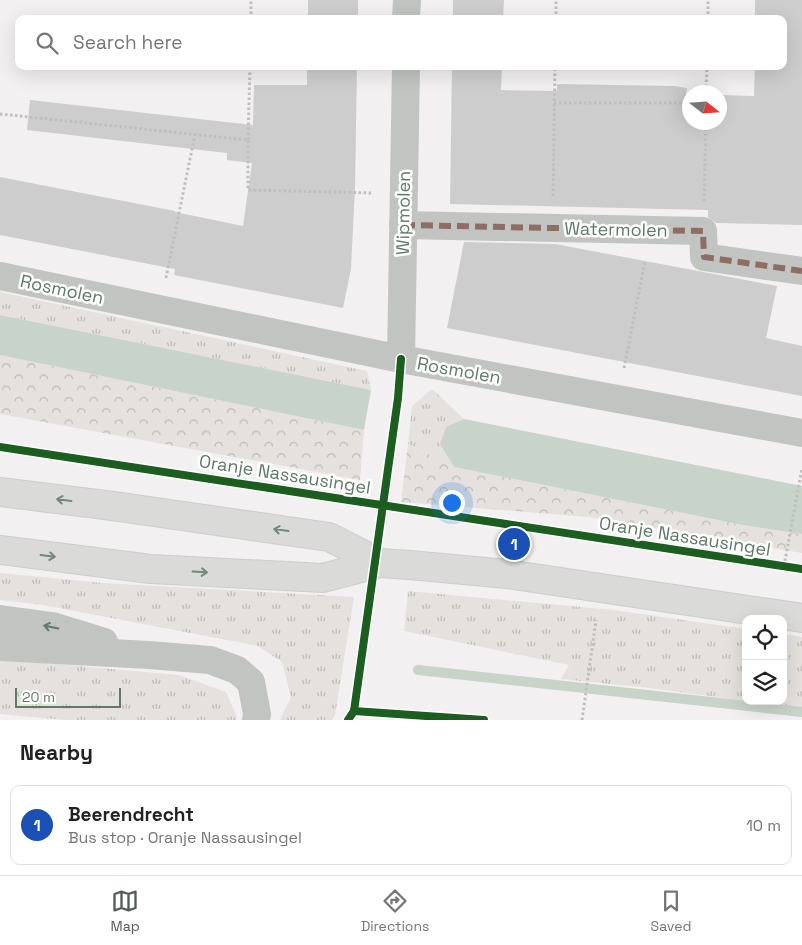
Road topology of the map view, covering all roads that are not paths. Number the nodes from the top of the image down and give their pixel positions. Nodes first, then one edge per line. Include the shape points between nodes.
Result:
1 (407, 0) edge
2 (406, 15) edge
3 (406, 70) edge
4 (403, 225) junction
5 (802, 271) edge
6 (0, 276) edge
7 (401, 359) junction
8 (802, 433) edge
9 (0, 492) edge
10 (0, 550) edge
11 (380, 563) junction
12 (802, 618) edge
13 (0, 619) edge
14 (0, 647) edge
15 (148, 655) junction
16 (256, 720) edge

1 - 2 street
3 - 4 street, Wipmolen
4 - 5 street, Watermolen via 651,229
4 - 7 street, Wipmolen
6 - 7 street, Rosmolen
7 - 8 street, Rosmolen
11 -> 9 main road via 329,537
10 -> 11 main road via 151,569 323,578
11 - 12 main road via 507,574
15 -> 13 street via 52,626
14 - 15 street
15 - 16 street via 210,660 237,670 251,682

